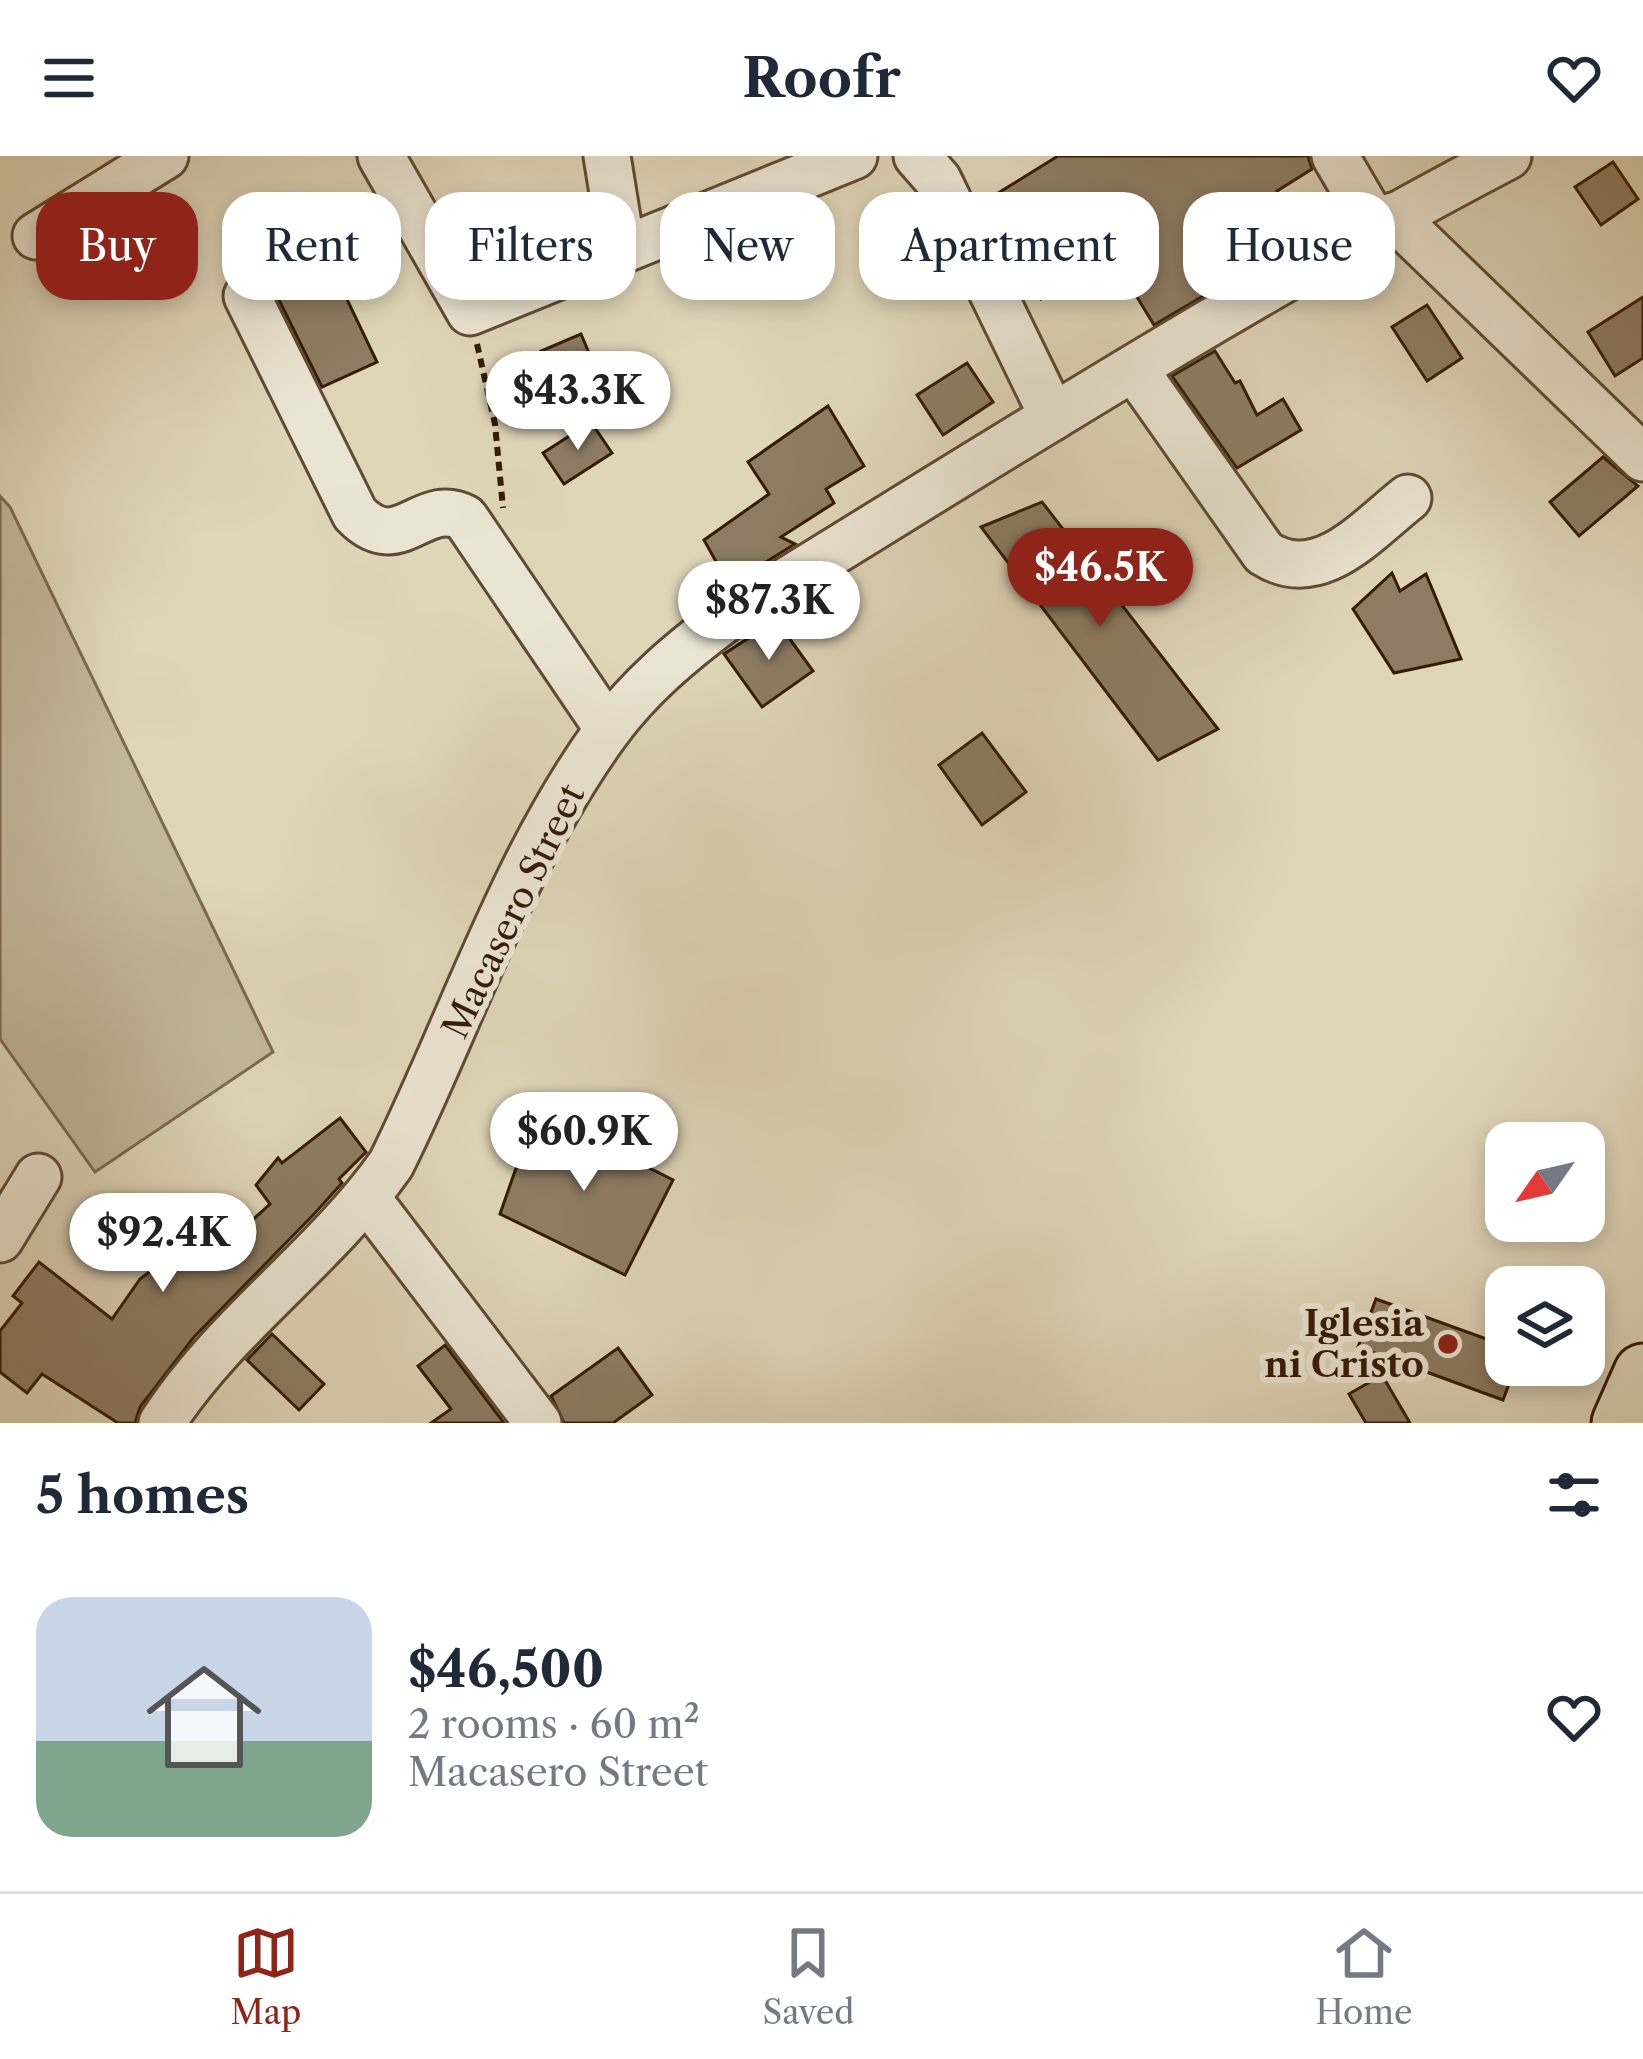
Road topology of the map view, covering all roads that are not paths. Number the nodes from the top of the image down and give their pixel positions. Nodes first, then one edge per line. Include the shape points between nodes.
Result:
1 (165, 156) edge
2 (380, 156) edge
3 (607, 156) edge
4 (854, 156) edge
5 (917, 156) edge
6 (1334, 156) edge
7 (1508, 156) edge
8 (107, 192) edge
9 (613, 192) edge
10 (1362, 192) edge
11 (1395, 215) edge
12 (1395, 231) edge
13 (425, 234) edge
14 (636, 243) edge
15 (249, 300) edge
16 (464, 300) edge
17 (497, 300) edge
18 (1253, 300) edge
19 (1136, 370) junction
20 (1053, 417) junction
21 (1643, 458) edge
22 (1408, 498) dead end
23 (608, 729) junction
24 (38, 1177) dead end
25 (367, 1198) junction
26 (0, 1239) edge
27 (1643, 1372) edge
28 (534, 1421) edge
29 (161, 1423) edge
30 (1621, 1423) edge

1 - 8 street
2 - 13 street
3 - 9 street
4 - 14 street
5 - 20 street via 938,180
6 - 10 street
7 - 11 street, Macasero Street
12 - 21 street
15 - 23 street via 356,514 377,532 456,513 473,526
16 - 17 street via 470,311
18 - 19 street, Macasero Street
19 - 20 street, Macasero Street
19 - 22 street via 1264,553 1284,565 1324,563
20 - 23 street, Macasero Street via 725,619 678,654
23 - 25 street, Macasero Street via 536,850 426,1094
24 - 26 street
25 - 28 street
25 - 29 street, Macasero Street via 236,1330
27 - 30 main road

